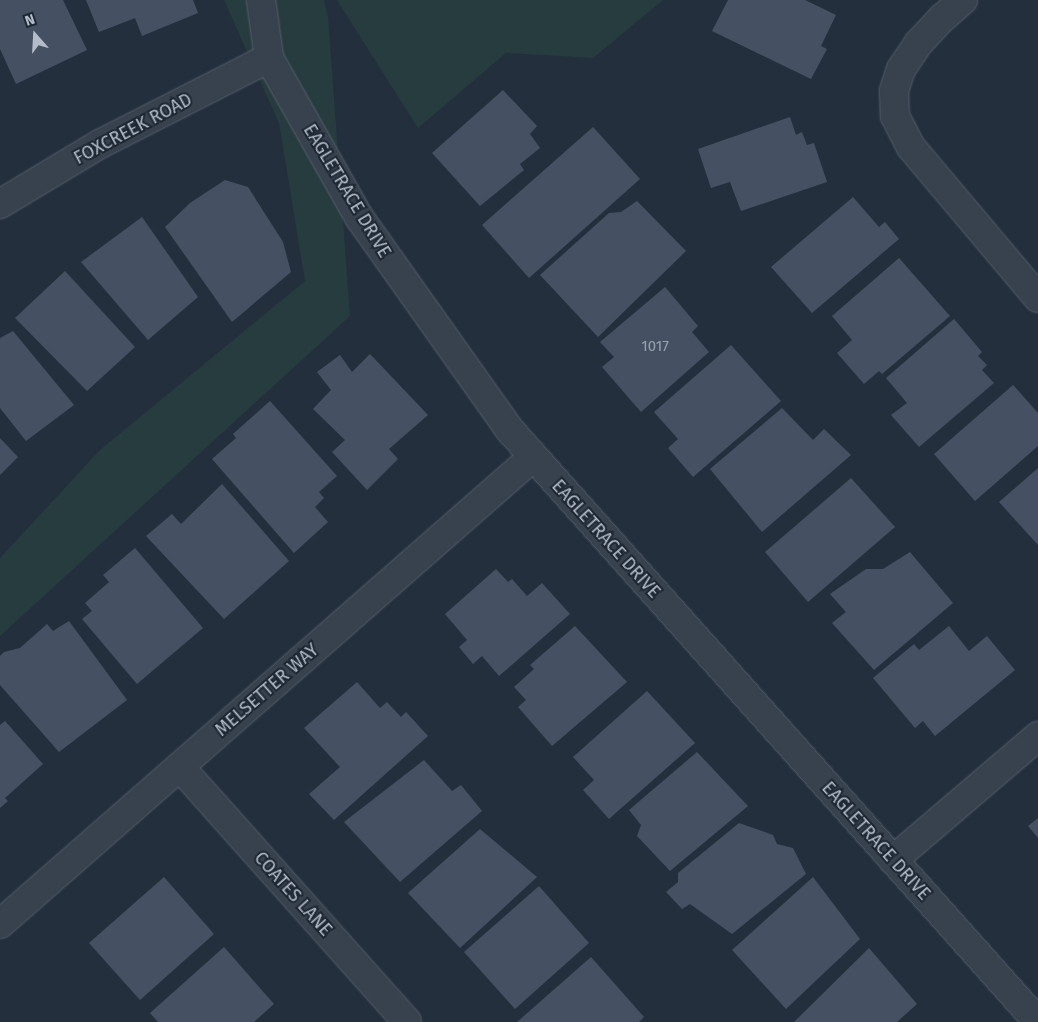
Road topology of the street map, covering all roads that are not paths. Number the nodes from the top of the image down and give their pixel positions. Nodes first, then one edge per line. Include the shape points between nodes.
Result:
1 (261, 0) edge
2 (963, 0) edge
3 (269, 58) junction
4 (0, 204) edge
5 (1038, 298) edge
6 (533, 457) junction
7 (1038, 736) edge
8 (180, 767) junction
9 (893, 860) junction
10 (0, 924) edge
11 (407, 1022) edge
12 (1038, 1022) edge

1 - 3 street, EAGLETRACE DRIVE
2 - 5 street via 918,44 901,69 894,91 895,116 911,147
3 - 4 street, FOXCREEK ROAD via 100,144
3 - 6 street, EAGLETRACE DRIVE via 359,217 510,430
6 - 8 street, MELSETTER WAY
6 - 9 street, EAGLETRACE DRIVE
7 - 9 street
8 - 10 street, MELSETTER WAY
8 - 11 street, COATES LANE
9 - 12 street, EAGLETRACE DRIVE

